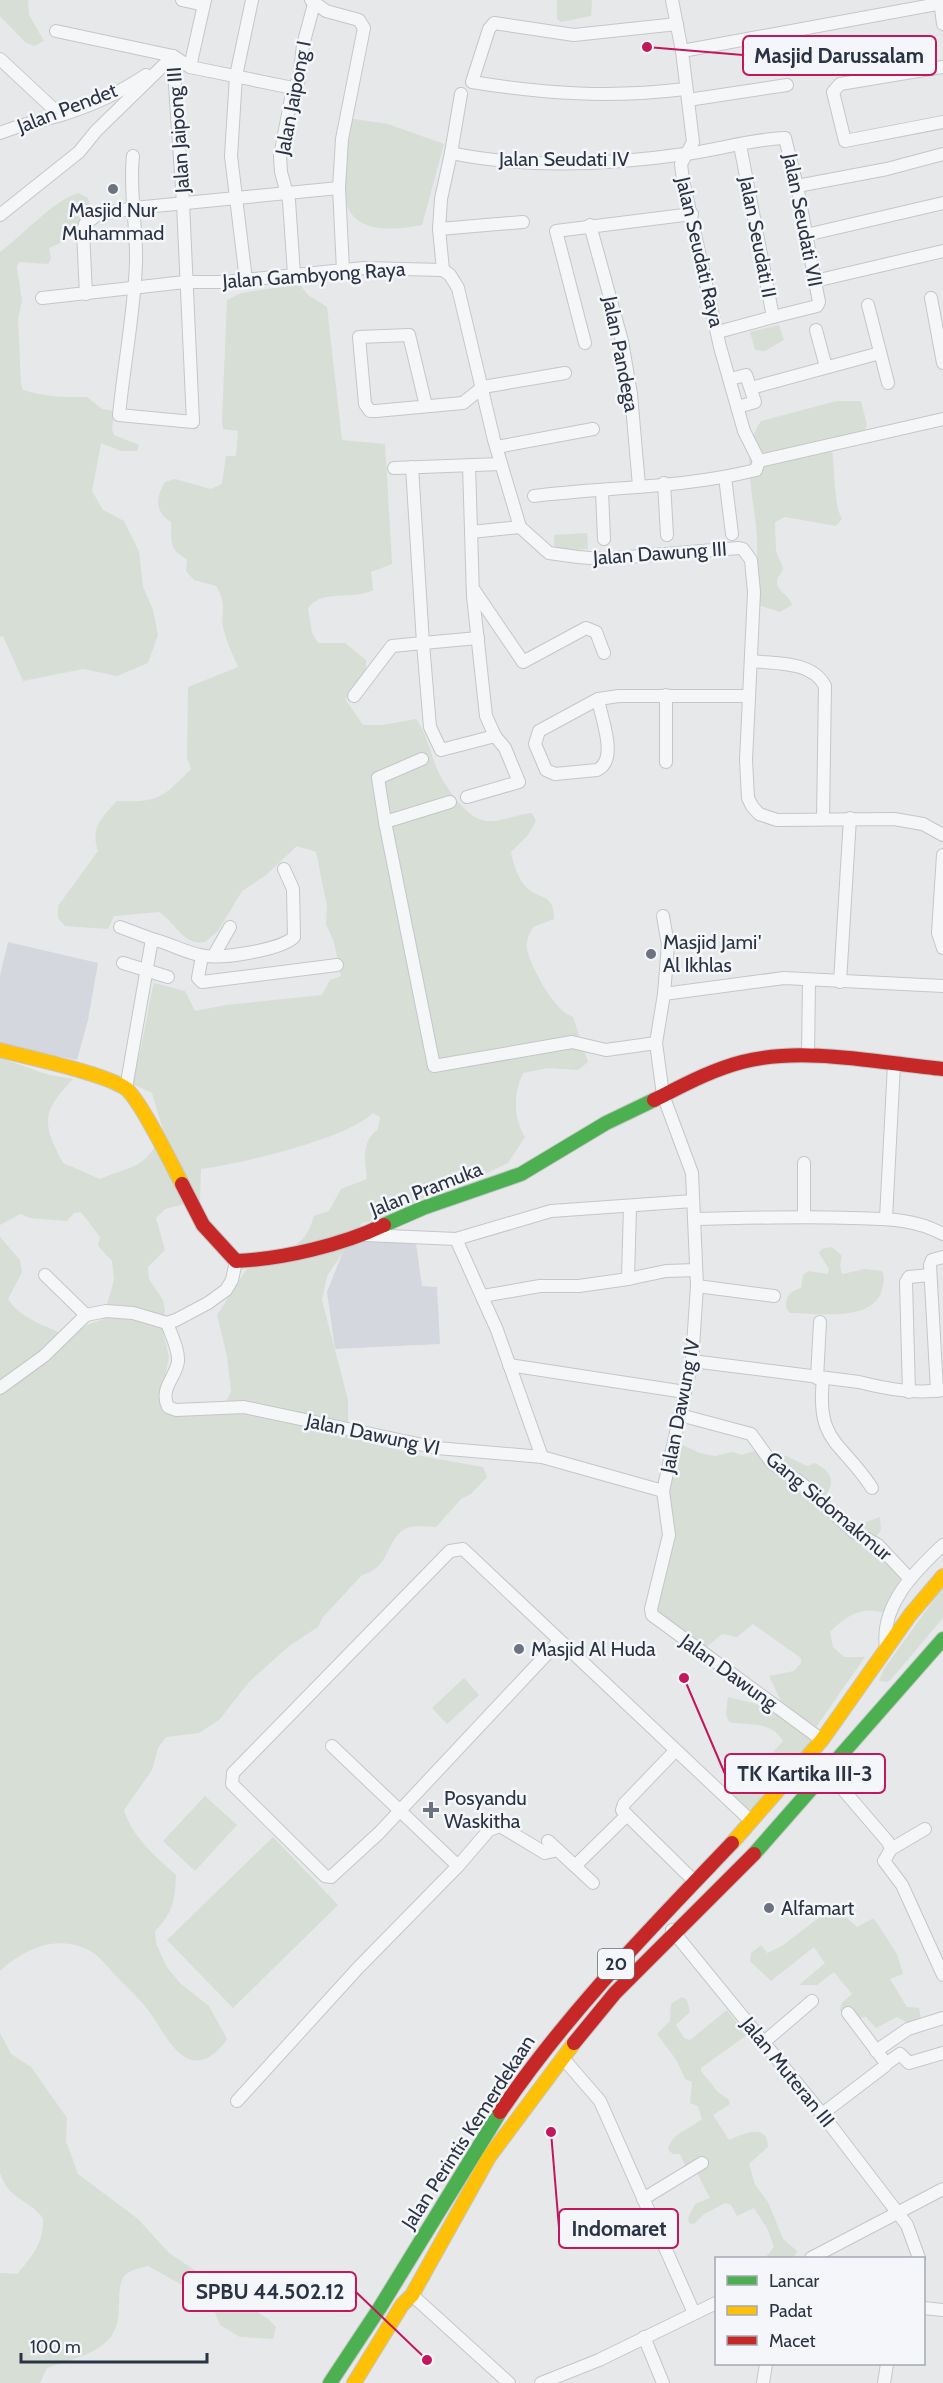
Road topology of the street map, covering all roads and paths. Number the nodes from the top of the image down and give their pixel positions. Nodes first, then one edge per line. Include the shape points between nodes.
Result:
1 (182, 0) edge
2 (252, 0) edge
3 (672, 0) edge
4 (312, 2) edge
5 (942, 2) edge
6 (205, 3) edge
7 (677, 24) junction
8 (943, 24) edge
9 (56, 31) dead end
10 (682, 51) junction
11 (0, 59) edge
12 (169, 59) junction
13 (190, 67) junction
14 (943, 67) edge
15 (236, 76) junction
16 (786, 85) dead end
17 (293, 88) junction
18 (461, 94) dead end
19 (687, 95) junction
20 (60, 115) junction
21 (943, 122) edge
22 (0, 134) edge
23 (740, 145) junction
24 (451, 153) junction
25 (687, 154) junction
26 (943, 154) edge
27 (133, 156) dead end
28 (797, 186) junction
29 (339, 188) junction
30 (286, 194) junction
31 (234, 197) junction
32 (183, 203) junction
33 (943, 203) edge
34 (134, 208) junction
35 (692, 214) junction
36 (0, 215) edge
37 (523, 222) dead end
38 (590, 225) junction
39 (439, 229) junction
40 (806, 236) junction
41 (943, 251) edge
42 (343, 270) junction
43 (443, 270) junction
44 (294, 274) junction
45 (246, 280) junction
46 (815, 281) junction
47 (185, 282) junction
48 (135, 287) junction
49 (86, 294) junction
50 (42, 298) dead end
51 (931, 298) dead end
52 (819, 304) joint
53 (868, 305) dead end
54 (773, 317) junction
55 (816, 330) dead end
56 (718, 332) junction
57 (585, 343) dead end
58 (880, 353) junction
59 (943, 363) edge
60 (826, 367) junction
61 (565, 373) dead end
62 (730, 379) junction
63 (888, 383) dead end
64 (483, 387) junction
65 (751, 388) junction
66 (426, 406) junction
67 (738, 407) junction
68 (943, 419) edge
69 (593, 429) dead end
70 (497, 447) junction
71 (759, 461) junction
72 (501, 464) junction
73 (469, 465) junction
74 (412, 467) junction
75 (394, 468) dead end
76 (725, 477) junction
77 (664, 483) junction
78 (639, 486) junction
79 (602, 491) junction
80 (534, 496) dead end
81 (520, 527) junction
82 (471, 532) junction
83 (732, 534) dead end
84 (667, 535) dead end
85 (604, 538) dead end
86 (473, 589) junction
87 (478, 638) junction
88 (423, 643) junction
89 (604, 653) dead end
90 (752, 661) junction
91 (666, 695) junction
92 (354, 696) dead end
93 (749, 696) junction
94 (598, 699) junction
95 (495, 736) junction
96 (422, 759) dead end
97 (666, 762) dead end
98 (467, 797) dead end
99 (450, 802) dead end
100 (823, 818) junction
101 (850, 818) junction
102 (385, 822) junction
103 (943, 835) edge
104 (943, 859) edge
105 (284, 869) dead end
106 (663, 916) dead end
107 (120, 927) dead end
108 (230, 927) dead end
109 (940, 933) edge
110 (152, 939) junction
111 (943, 948) edge
112 (208, 955) junction
113 (123, 963) dead end
114 (337, 965) dead end
115 (145, 969) junction
116 (168, 976) dead end
117 (809, 981) junction
118 (840, 982) junction
119 (943, 986) edge
120 (664, 994) junction
121 (656, 1042) junction
122 (0, 1050) edge
123 (808, 1056) junction
124 (894, 1064) junction
125 (943, 1069) edge
126 (126, 1088) junction
127 (663, 1095) junction
128 (804, 1163) dead end
129 (693, 1202) junction
130 (630, 1206) junction
131 (804, 1216) junction
132 (886, 1218) junction
133 (694, 1220) junction
134 (943, 1234) edge
135 (363, 1235) junction
136 (456, 1239) junction
137 (943, 1257) edge
138 (236, 1261) junction
139 (696, 1270) junction
140 (45, 1275) dead end
141 (930, 1275) junction
142 (628, 1278) junction
143 (697, 1286) junction
144 (483, 1296) junction
145 (774, 1296) dead end
146 (86, 1315) junction
147 (820, 1322) dead end
148 (167, 1323) junction
149 (692, 1361) junction
150 (509, 1365) junction
151 (820, 1378) junction
152 (0, 1388) edge
153 (940, 1391) edge
154 (686, 1392) junction
155 (909, 1392) junction
156 (680, 1415) junction
157 (542, 1457) junction
158 (872, 1488) dead end
159 (663, 1491) junction
160 (943, 1545) edge
161 (943, 1576) edge
162 (910, 1579) junction
163 (943, 1638) edge
164 (559, 1641) junction
165 (886, 1648) junction
166 (822, 1740) junction
167 (332, 1746) dead end
168 (675, 1751) junction
169 (828, 1772) junction
170 (399, 1810) junction
171 (627, 1815) junction
172 (751, 1821) junction
173 (925, 1829) dead end
174 (548, 1841) dead end
175 (891, 1848) junction
176 (558, 1850) junction
177 (458, 1866) junction
178 (575, 1866) junction
179 (695, 1882) junction
180 (593, 1883) dead end
181 (660, 1917) junction
182 (675, 1933) junction
183 (943, 1975) edge
184 (812, 2001) dead end
185 (848, 2013) dead end
186 (943, 2018) edge
187 (764, 2042) junction
188 (876, 2051) junction
189 (943, 2053) edge
190 (562, 2057) junction
191 (886, 2064) junction
192 (237, 2101) dead end
193 (822, 2114) junction
194 (702, 2163) dead end
195 (943, 2189) edge
196 (643, 2199) junction
197 (898, 2213) junction
198 (815, 2257) edge
199 (918, 2257) edge
200 (412, 2295) junction
201 (715, 2304) edge
202 (925, 2308) edge
203 (943, 2310) edge
204 (694, 2313) junction
205 (644, 2337) junction
206 (766, 2365) edge
207 (887, 2365) edge
208 (659, 2382) edge
209 (330, 2383) edge
210 (354, 2383) edge
211 (509, 2383) edge
212 (541, 2383) edge
213 (763, 2383) edge
214 (884, 2383) edge

1 - 6 street
2 - 15 street
3 - 7 street, Jalan Seudati Raya
4 - 17 street, Jalan Jaipong I via 298,80
4 - 29 street via 326,11 359,20 364,28 342,139
5 - 8 street
5 - 10 street
6 - 13 street
7 - 10 street, Jalan Seudati Raya
7 - 19 street via 574,35 494,23 472,82 585,96
9 - 12 street
10 - 19 street, Jalan Seudati Raya
11 - 20 street
12 - 13 street
12 - 20 street, Jalan Pendet via 111,94
12 - 32 street, Jalan Jaipong III
12 - 36 street via 79,152
13 - 15 street
14 - 21 street via 840,84 833,92 846,141
15 - 17 street
15 - 31 street via 231,156
16 - 19 street
17 - 30 street, Jalan Jaipong I via 280,156
18 - 24 street
19 - 25 street, Jalan Seudati Raya via 693,142
20 - 22 street, Jalan Pendet
23 - 25 street
23 - 28 street, Jalan Seudati VII via 785,138
23 - 54 street, Jalan Seudati II
24 - 25 street, Jalan Seudati IV via 525,163 608,162
24 - 39 street
25 - 35 street, Jalan Seudati Raya via 681,167
26 - 28 street
27 - 34 street
28 - 40 street, Jalan Seudati VII
29 - 30 street
29 - 42 street
30 - 31 street
30 - 44 street, Jalan Jaipong I
31 - 32 street
31 - 45 street
32 - 34 street
32 - 47 street, Jalan Jaipong III
33 - 40 street
34 - 48 street
34 - 49 street via 97,215 85,224
35 - 38 street, Jalan Pandega
35 - 56 street, Jalan Seudati Raya
37 - 39 street
38 - 57 street, Jalan Pandega via 561,228 555,234
38 - 78 street, Jalan Pandega via 622,341
39 - 43 street
40 - 46 street, Jalan Seudati VII
41 - 46 street
42 - 43 street, Jalan Gambyong Raya
42 - 44 street, Jalan Gambyong Raya
43 - 64 street via 456,281
44 - 45 street, Jalan Gambyong Raya
45 - 47 street, Jalan Gambyong Raya
46 - 52 street, Jalan Seudati VII
47 - 48 street, Jalan Gambyong Raya
47 - 48 street via 193,422 119,415
48 - 49 street, Jalan Gambyong Raya
49 - 50 street, Jalan Gambyong Raya
51 - 59 street
52 - 54 street, Jalan Seudati II
53 - 58 street
54 - 56 street
55 - 60 street
56 - 62 street, Jalan Seudati Raya
58 - 60 street
58 - 63 street
60 - 65 street
61 - 64 street
62 - 65 street via 746,375
62 - 67 street, Jalan Seudati Raya
64 - 66 street via 463,403
64 - 70 street
65 - 67 street via 755,402
66 - 66 street via 370,411 365,404 359,337 409,335
67 - 71 street, Jalan Seudati Raya via 747,439
68 - 71 street
69 - 70 street
70 - 72 street
71 - 76 street via 756,470
72 - 73 street
72 - 81 street
73 - 74 street
73 - 82 street
74 - 75 street
74 - 88 street
76 - 77 street
76 - 83 street
77 - 78 street
77 - 84 street
78 - 79 street
79 - 80 street
79 - 85 street
81 - 82 street
81 - 90 street, Jalan Dawung III via 549,553 578,557 603,559 743,549 751,560 754,592
82 - 86 street
86 - 87 street
86 - 89 street via 523,662 586,628 596,632
87 - 88 street
87 - 95 street via 486,716
88 - 92 street via 392,646
88 - 95 street via 430,727 441,750
90 - 93 street, Jalan Dawung III
90 - 100 street via 802,667 819,675 825,686
91 - 93 street
91 - 94 street
91 - 97 street
93 - 100 street, Jalan Dawung III via 746,781 752,806 759,814 777,820
94 - 94 street via 539,731 535,744 546,770 555,774 597,770 608,761
95 - 98 street via 505,748 519,782
96 - 102 street via 378,778
99 - 102 street
100 - 101 street, Jalan Dawung III
101 - 103 street, Jalan Dawung III via 923,824
101 - 118 street
102 - 121 street via 434,1066 572,1042 606,1050
104 - 109 street
105 - 112 street via 293,889 294,937 287,944 261,950
106 - 120 street, Jalan Dawung IV via 668,945
107 - 110 street
108 - 112 street
109 - 111 street
110 - 112 street
110 - 115 street
112 - 114 street via 198,978 202,982
113 - 115 street
115 - 116 street
115 - 126 street
117 - 118 street
117 - 120 street via 767,979
117 - 123 street
118 - 119 street
120 - 121 street, Jalan Dawung IV
121 - 127 street, Jalan Dawung IV
122 - 126 main road
123 - 124 main road, Jalan Pramuka
123 - 127 main road, Jalan Pramuka via 742,1062
124 - 125 main road, Jalan Pramuka
124 - 132 street
126 - 138 main road via 158,1138 203,1225
127 - 129 street, Jalan Dawung IV via 688,1157
127 - 135 main road, Jalan Pramuka via 606,1123 521,1174
128 - 131 street
129 - 130 street
129 - 133 street, Jalan Dawung IV
130 - 136 street via 543,1212
130 - 142 street
131 - 132 street
131 - 133 street
132 - 134 street via 915,1222
133 - 139 street, Jalan Dawung IV
135 - 136 street
135 - 138 main road, Jalan Pramuka via 263,1260
136 - 144 street
137 - 141 street via 932,1260
138 - 148 street via 226,1290
139 - 142 street
139 - 143 street, Jalan Dawung IV
140 - 146 street
141 - 153 street
141 - 155 street via 907,1279
142 - 144 street
143 - 145 street
143 - 149 street, Jalan Dawung IV
144 - 150 street
146 - 148 street via 106,1311 133,1313
146 - 152 street via 44,1356
147 - 151 street
148 - 157 street, Jalan Dawung VI via 178,1362 165,1401 176,1410 244,1407 437,1448
149 - 151 street
149 - 154 street, Jalan Dawung IV
150 - 154 street
150 - 157 street
151 - 155 street
151 - 158 street via 820,1405 826,1430
153 - 155 street
154 - 156 street, Jalan Dawung IV
156 - 159 street, Jalan Dawung IV
156 - 162 street, Gang Sidomakmur via 752,1434 772,1463 801,1483 854,1532 878,1545
157 - 159 street, Jalan Dawung VI
159 - 166 street, Jalan Dawung via 669,1534 652,1615
160 - 162 street
161 - 165 main road, Jalan Perintis Kemerdekaan / 20
162 - 165 street via 883,1631
163 - 169 main road, Jalan Perintis Kemerdekaan / 20
164 - 168 street
164 - 170 street
164 - 170 street via 470,1553 463,1549 450,1551 230,1778 237,1792 325,1876 331,1877 345,1866
165 - 166 main road, Jalan Perintis Kemerdekaan / 20
166 - 172 main road, Jalan Perintis Kemerdekaan / 20
167 - 170 street
168 - 171 street via 624,1804 622,1810
168 - 172 street
169 - 175 street
169 - 182 main road, Jalan Perintis Kemerdekaan / 20 via 746,1863
170 - 177 street
171 - 178 street
171 - 179 street
172 - 179 main road, Jalan Perintis Kemerdekaan / 20
173 - 175 street
174 - 176 street
175 - 183 street via 884,1861 902,1885
176 - 177 street via 545,1853 500,1826 489,1830
176 - 178 street
177 - 192 street
178 - 180 street
179 - 181 main road, Jalan Perintis Kemerdekaan / 20
181 - 182 street
181 - 209 main road, Jalan Perintis Kemerdekaan / 20 via 568,2020 520,2083
182 - 187 street, Jalan Muteran III
182 - 190 main road, Jalan Perintis Kemerdekaan / 20 via 615,1993
184 - 187 street
185 - 188 street
186 - 188 street via 908,2029
187 - 193 street, Jalan Muteran III
188 - 191 street
189 - 191 street via 909,2063 900,2054
190 - 196 street via 600,2101
190 - 200 main road, Jalan Perintis Kemerdekaan / 20 via 494,2149
191 - 193 street
193 - 197 street, Jalan Muteran III
194 - 196 street
195 - 197 street
196 - 204 street
197 - 198 street
197 - 199 street, Jalan Muteran III via 907,2225
200 - 210 main road, Jalan Perintis Kemerdekaan / 20
200 - 211 street
201 - 204 street
202 - 203 street
204 - 205 street
205 - 208 street
205 - 212 street
206 - 213 street
207 - 214 street

